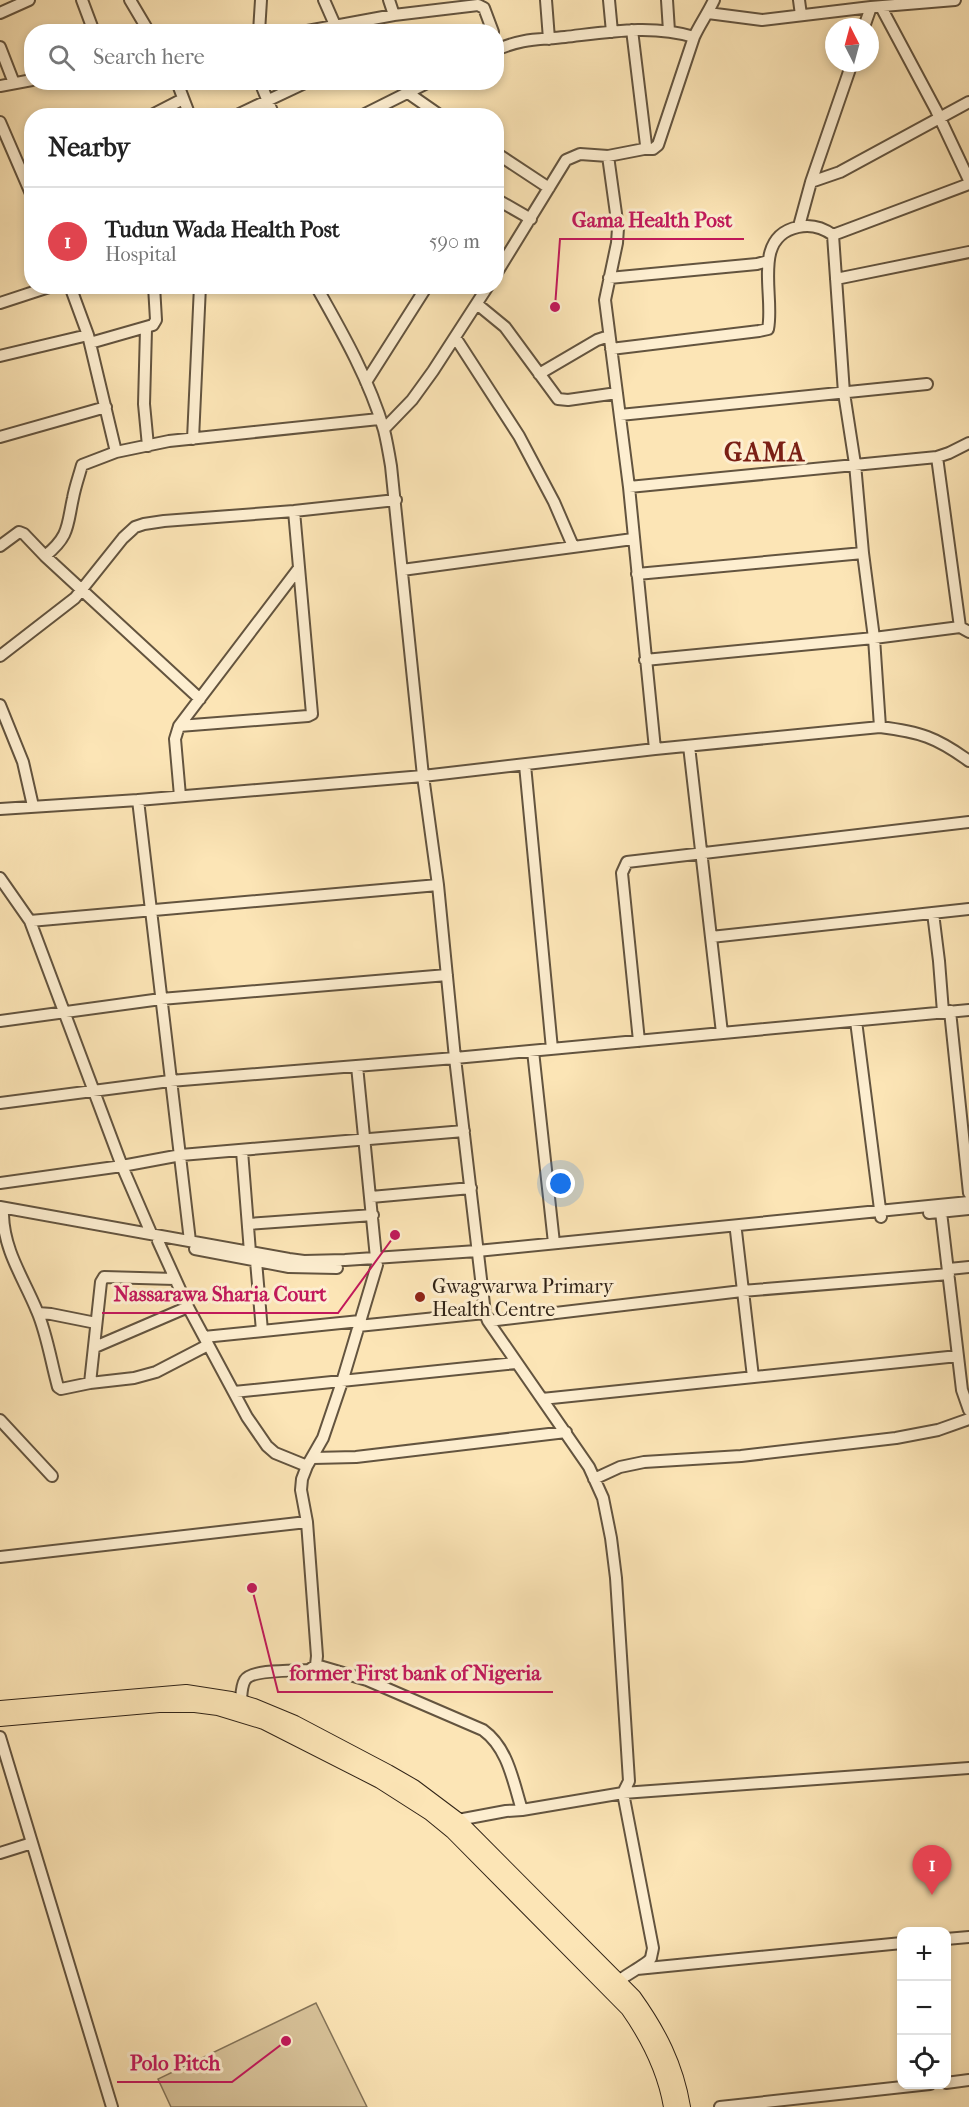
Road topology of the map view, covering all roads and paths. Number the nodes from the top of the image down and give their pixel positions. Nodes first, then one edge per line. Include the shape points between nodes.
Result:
1 (29, 0) edge
2 (82, 0) edge
3 (130, 0) edge
4 (261, 0) edge
5 (324, 0) edge
6 (389, 0) edge
7 (546, 0) edge
8 (609, 0) edge
9 (667, 0) edge
10 (714, 0) edge
11 (799, 0) edge
12 (955, 0) edge
13 (876, 7) junction
14 (0, 13) edge
15 (708, 13) junction
16 (394, 15) junction
17 (801, 15) junction
18 (869, 18) edge
19 (91, 24) edge
20 (144, 24) edge
21 (260, 24) edge
22 (335, 24) edge
23 (341, 24) edge
24 (490, 24) edge
25 (632, 30) junction
26 (669, 31) junction
27 (612, 32) junction
28 (694, 37) junction
29 (549, 39) junction
30 (504, 45) edge
31 (0, 47) edge
32 (849, 72) edge
33 (24, 81) edge
34 (14, 83) junction
35 (0, 86) edge
36 (180, 90) edge
37 (263, 90) edge
38 (289, 90) edge
39 (414, 90) edge
40 (408, 93) junction
41 (183, 99) junction
42 (267, 100) junction
43 (969, 102) edge
44 (166, 108) edge
45 (187, 108) edge
46 (251, 108) edge
47 (270, 108) edge
48 (377, 108) edge
49 (430, 108) edge
50 (940, 118) junction
51 (0, 122) edge
52 (644, 149) junction
53 (608, 156) junction
54 (504, 158) edge
55 (966, 165) edge
56 (24, 166) edge
57 (812, 182) junction
58 (969, 182) edge
59 (549, 188) junction
60 (504, 204) edge
61 (531, 219) junction
62 (800, 226) junction
63 (833, 235) junction
64 (969, 252) edge
65 (504, 261) edge
66 (768, 261) junction
67 (609, 278) junction
68 (836, 279) junction
69 (28, 294) edge
70 (73, 294) edge
71 (154, 294) edge
72 (200, 294) edge
73 (320, 294) edge
74 (422, 294) edge
75 (483, 294) edge
76 (0, 303) edge
77 (477, 304) junction
78 (146, 329) junction
79 (609, 336) junction
80 (455, 337) junction
81 (89, 339) junction
82 (611, 349) junction
83 (0, 356) edge
84 (540, 374) junction
85 (366, 382) junction
86 (927, 384) dead end
87 (617, 393) junction
88 (844, 393) junction
89 (105, 407) junction
90 (620, 415) junction
91 (382, 424) junction
92 (0, 437) edge
93 (193, 439) junction
94 (969, 443) edge
95 (147, 446) junction
96 (116, 452) junction
97 (937, 457) junction
98 (855, 464) junction
99 (629, 487) junction
100 (396, 500) junction
101 (294, 511) junction
102 (633, 539) junction
103 (0, 546) edge
104 (573, 546) junction
105 (863, 554) junction
106 (45, 556) junction
107 (299, 568) junction
108 (402, 570) junction
109 (637, 574) junction
110 (82, 590) junction
111 (964, 630) edge
112 (874, 638) junction
113 (0, 656) edge
114 (645, 660) junction
115 (200, 699) junction
116 (0, 705) edge
117 (179, 726) junction
118 (880, 727) junction
119 (689, 746) junction
120 (655, 749) junction
121 (969, 760) edge
122 (525, 765) junction
123 (423, 776) junction
124 (180, 796) junction
125 (138, 800) junction
126 (33, 806) junction
127 (0, 808) edge
128 (969, 822) edge
129 (701, 852) junction
130 (0, 878) edge
131 (438, 885) junction
132 (969, 909) edge
133 (150, 911) junction
134 (933, 913) junction
135 (30, 921) junction
136 (711, 937) junction
137 (447, 975) junction
138 (161, 999) junction
139 (64, 1010) junction
140 (969, 1010) edge
141 (946, 1011) junction
142 (0, 1021) edge
143 (856, 1021) junction
144 (722, 1033) junction
145 (639, 1041) junction
146 (552, 1049) junction
147 (533, 1051) junction
148 (455, 1058) junction
149 (357, 1066) junction
150 (170, 1081) junction
151 (94, 1091) junction
152 (0, 1102) edge
153 (464, 1131) junction
154 (365, 1140) junction
155 (242, 1151) junction
156 (181, 1155) junction
157 (122, 1166) junction
158 (0, 1183) edge
159 (471, 1188) junction
160 (969, 1192) edge
161 (371, 1197) junction
162 (969, 1202) edge
163 (969, 1209) edge
164 (941, 1212) junction
165 (1, 1213) edge
166 (881, 1214) junction
167 (373, 1215) junction
168 (248, 1224) junction
169 (736, 1231) junction
170 (2, 1232) edge
171 (154, 1237) junction
172 (190, 1241) junction
173 (554, 1243) junction
174 (478, 1254) junction
175 (253, 1257) junction
176 (376, 1261) junction
177 (969, 1267) edge
178 (949, 1271) junction
179 (175, 1280) junction
180 (742, 1291) junction
181 (188, 1306) junction
182 (38, 1313) junction
183 (487, 1317) junction
184 (96, 1323) junction
185 (359, 1323) junction
186 (262, 1331) junction
187 (206, 1341) junction
188 (95, 1347) junction
189 (958, 1356) junction
190 (516, 1363) junction
191 (753, 1377) junction
192 (342, 1382) junction
193 (90, 1383) junction
194 (234, 1392) junction
195 (542, 1400) junction
196 (969, 1410) edge
197 (969, 1419) edge
198 (0, 1420) edge
199 (566, 1432) junction
200 (310, 1462) junction
201 (52, 1476) dead end
202 (594, 1479) junction
203 (307, 1522) junction
204 (0, 1557) edge
205 (316, 1665) junction
206 (0, 1707) edge
207 (240, 1708) junction
208 (0, 1719) edge
209 (0, 1737) edge
210 (969, 1768) edge
211 (622, 1793) junction
212 (522, 1810) junction
213 (458, 1820) junction
214 (32, 1843) junction
215 (0, 1853) edge
216 (969, 1936) edge
217 (951, 1938) edge
218 (897, 1943) edge
219 (634, 1969) junction
220 (615, 1985) junction
221 (969, 2080) edge
222 (951, 2082) edge
223 (897, 2088) edge
224 (112, 2107) edge
225 (671, 2107) edge
226 (683, 2107) edge
227 (720, 2107) edge

1 - 14 street
2 - 19 street
3 - 20 street
4 - 21 street
5 - 22 street
6 - 16 street
7 - 29 street
8 - 27 street
9 - 26 street
10 - 15 street
11 - 17 street
12 - 13 street
13 - 17 street
13 - 18 street
13 - 50 street
15 - 17 street via 762,20
15 - 28 street
16 - 23 street
16 - 24 street via 482,6
25 - 26 street
25 - 27 street
25 - 52 street
26 - 28 street
27 - 29 street
28 - 52 street via 658,145
29 - 30 street
31 - 34 street
32 - 57 street
33 - 34 street
34 - 35 street
36 - 41 street
37 - 42 street
38 - 42 street
39 - 40 street
40 - 48 street
40 - 49 street
41 - 44 street
41 - 45 street
42 - 46 street
42 - 47 street
43 - 50 street
50 - 55 street
50 - 57 street via 840,172
51 - 56 street
52 - 53 street
53 - 59 street via 572,155
53 - 67 street via 618,228
54 - 59 street
55 - 58 street
57 - 62 street
58 - 63 street
59 - 61 street
60 - 61 street
61 - 65 street
62 - 63 street via 815,226
62 - 66 street via 776,238
63 - 68 street
64 - 68 street
66 - 67 street
66 - 82 street via 768,328
67 - 79 street via 604,296
68 - 88 street
69 - 76 street
70 - 81 street
71 - 78 street via 156,320
72 - 93 street
73 - 85 street
74 - 85 street
75 - 77 street
77 - 80 street
77 - 84 street via 505,327
78 - 81 street
78 - 95 street
79 - 82 street
79 - 84 street
80 - 91 street via 412,400
80 - 104 street via 519,436
81 - 83 street
81 - 89 street
82 - 87 street
84 - 87 street via 562,400
85 - 91 street
86 - 88 street
87 - 90 street
88 - 90 street
88 - 98 street
89 - 92 street
89 - 96 street
90 - 99 street
91 - 93 street
91 - 100 street
93 - 95 street
94 - 97 street
95 - 96 street
96 - 106 street via 82,465 68,529
97 - 98 street
97 - 111 street
98 - 99 street
98 - 105 street
99 - 102 street
100 - 101 street
100 - 108 street
101 - 107 street
101 - 110 street via 135,527
102 - 104 street
102 - 109 street
103 - 106 street via 19,532
104 - 108 street
105 - 109 street
105 - 112 street
106 - 110 street
107 - 115 street
107 - 117 street via 312,714
108 - 123 street
109 - 114 street
110 - 113 street
110 - 115 street
111 - 112 street
112 - 114 street
112 - 118 street
114 - 120 street
115 - 117 street
116 - 126 street via 23,762
117 - 124 street via 175,739
118 - 119 street
118 - 121 street via 927,736
119 - 120 street
119 - 129 street
120 - 122 street
122 - 123 street
122 - 146 street
123 - 124 street
123 - 131 street
124 - 125 street
125 - 126 street
125 - 133 street
126 - 127 street
128 - 129 street
129 - 136 street
129 - 145 street via 632,860 623,869
130 - 135 street
131 - 133 street
131 - 137 street
132 - 134 street
133 - 135 street
133 - 138 street
134 - 136 street
134 - 141 street
135 - 139 street
136 - 144 street
137 - 138 street
137 - 148 street
138 - 139 street
138 - 150 street
139 - 142 street
139 - 151 street
140 - 141 street
141 - 143 street
141 - 160 street
143 - 144 street
143 - 166 street
144 - 145 street
145 - 146 street
146 - 147 street
147 - 148 street
147 - 173 street
148 - 149 street
148 - 153 street
149 - 150 street
149 - 154 street
150 - 151 street
150 - 156 street
151 - 152 street
151 - 157 street
153 - 154 street
153 - 159 street
154 - 155 street
154 - 161 street
155 - 156 street
155 - 168 street
156 - 157 street
156 - 172 street
157 - 158 street
157 - 171 street
159 - 161 street
159 - 174 street
161 - 167 street
162 - 166 street
163 - 164 street
164 - 166 street
164 - 178 street
165 - 170 street
165 - 171 street
166 - 169 street
166 - 173 street
167 - 168 street
167 - 176 street
168 - 175 street
169 - 174 street
169 - 180 street
170 - 182 street
171 - 172 street
171 - 175 street
171 - 179 street
172 - 175 street
173 - 174 street
174 - 176 street
174 - 183 street
175 - 176 street via 303,1268
175 - 186 street
176 - 185 street
177 - 178 street
178 - 180 street
178 - 189 street
179 - 181 street
179 - 184 street via 104,1276
180 - 183 street
180 - 191 street
181 - 187 street
181 - 188 street
182 - 184 street
182 - 193 street via 58,1387
183 - 185 street
183 - 190 street
184 - 188 street
185 - 186 street
185 - 192 street
186 - 187 street
187 - 193 street via 156,1372
187 - 194 street
188 - 193 street
189 - 191 street
189 - 196 street
190 - 192 street
190 - 195 street
191 - 195 street
192 - 194 street
192 - 200 street via 323,1438
194 - 200 street via 267,1446
195 - 199 street
197 - 202 street via 896,1438 741,1456 644,1462
198 - 201 street
199 - 200 street
199 - 202 street
200 - 203 street via 301,1491
202 - 211 street via 603,1498 616,1578 629,1781
203 - 204 street
203 - 205 street
205 - 207 street via 309,1670 255,1673 247,1677
205 - 212 street via 367,1680 493,1737 505,1755
206 - 207 main road via 175,1692 210,1694
207 - 208 main road via 171,1705
207 - 213 main road via 295,1723 414,1787
207 - 220 main road via 380,1781 430,1813
209 - 214 street
210 - 211 street
211 - 212 street
211 - 219 street via 653,1948 648,1961
212 - 213 street
213 - 220 main road
214 - 215 street
214 - 224 street
216 - 217 street
218 - 219 street
219 - 220 street
220 - 225 main road via 642,2029 663,2075
220 - 226 main road via 634,1997 657,2030 679,2084
221 - 222 street
223 - 227 street

